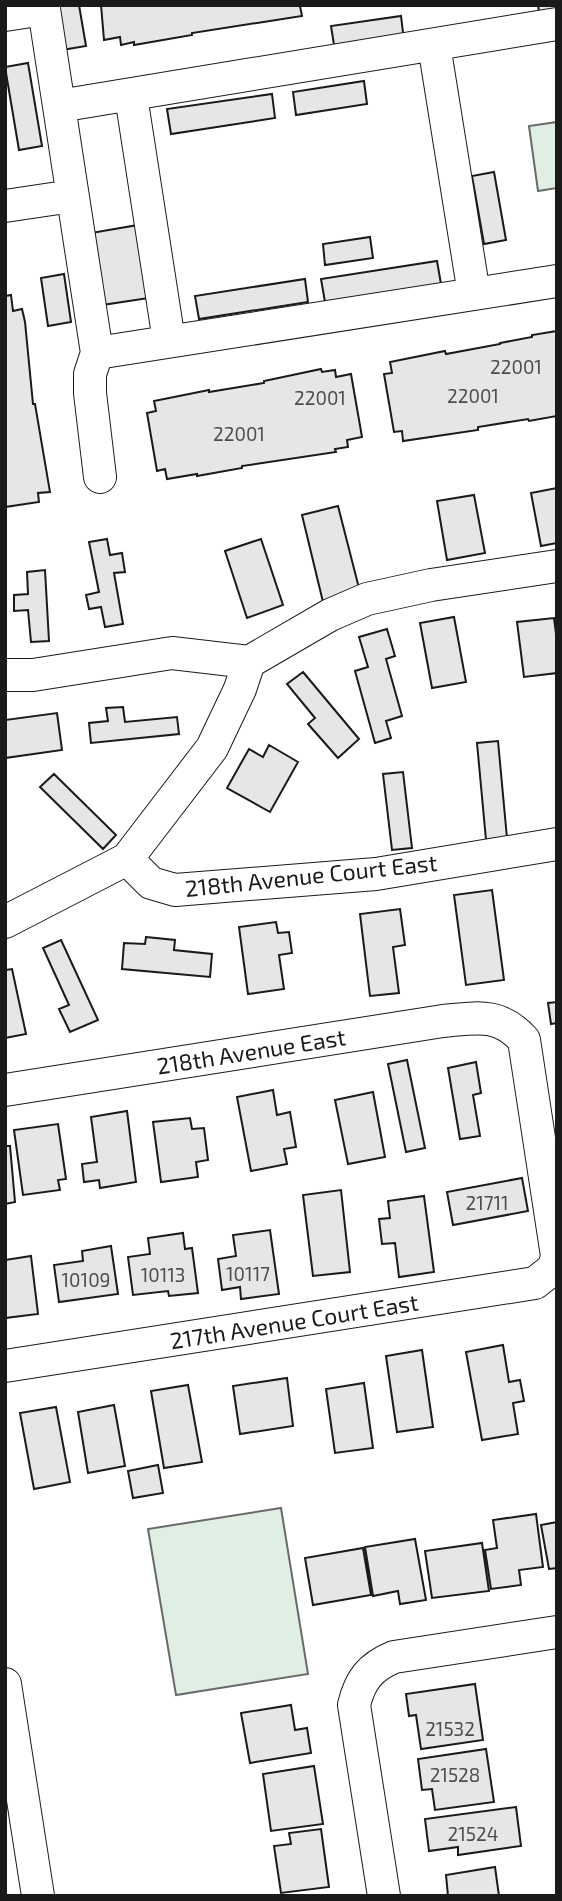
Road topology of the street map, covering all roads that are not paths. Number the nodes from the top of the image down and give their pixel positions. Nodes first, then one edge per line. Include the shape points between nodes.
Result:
1 (5, 15) edge
2 (557, 24) edge
3 (434, 44) junction
4 (131, 96) junction
5 (59, 106) junction
6 (72, 196) junction
7 (5, 206) edge
8 (557, 281) edge
9 (474, 294) junction
10 (169, 341) junction
11 (97, 353) junction
12 (100, 477) dead end
13 (557, 566) edge
14 (249, 662) junction
15 (5, 675) edge
16 (557, 844) edge
17 (127, 859) junction
18 (5, 922) edge
19 (5, 1090) edge
20 (556, 1244) edge
21 (5, 1366) edge
22 (557, 1632) edge
23 (5, 1684) edge
24 (38, 1896) edge
25 (384, 1896) edge

1 - 5 street via 44,9
2 - 3 street
3 - 4 street
3 - 9 street
4 - 5 street
4 - 10 street
5 - 6 street
6 - 7 street
6 - 11 street
8 - 9 street
9 - 10 street
10 - 11 street
11 - 12 street via 90,393
13 - 14 street via 367,600 330,615
14 - 15 street via 172,653 33,675
14 - 17 street via 212,748
16 - 17 street, 218th Avenue Court East via 376,874 174,890 151,883
17 - 18 street
19 - 20 street, 218th Avenue East via 443,1021 496,1020 513,1027 524,1040
20 - 21 street, 217th Avenue Court East via 554,1268 535,1283
22 - 25 street via 394,1657 364,1677 354,1705
23 - 24 street

